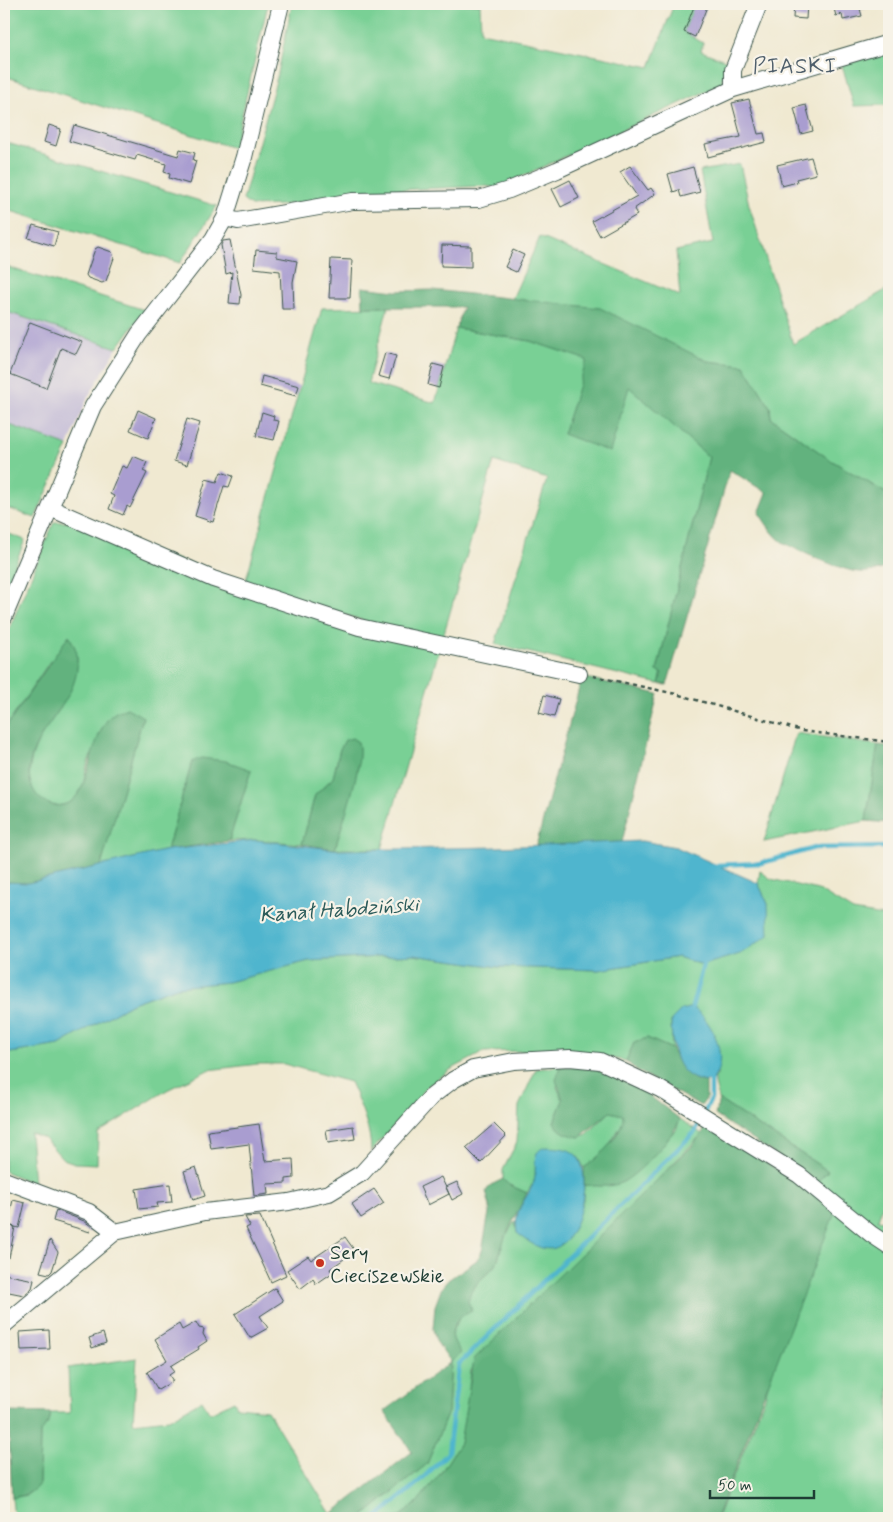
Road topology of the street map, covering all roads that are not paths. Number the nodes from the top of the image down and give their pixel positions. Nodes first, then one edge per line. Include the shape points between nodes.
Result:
1 (280, 4) edge
2 (759, 4) edge
3 (889, 43) edge
4 (733, 89) junction
5 (225, 218) junction
6 (50, 508) junction
7 (4, 617) edge
8 (579, 674) road end
9 (4, 1180) edge
10 (115, 1232) junction
11 (889, 1246) edge
12 (4, 1325) edge

1 - 5 street via 244,157
2 - 4 street via 733,70
3 - 4 street
4 - 5 street via 557,170 479,199 353,201 238,222
5 - 6 street via 213,239 139,334 94,406
6 - 7 street
6 - 8 street via 213,579 359,627
9 - 10 street via 89,1212
10 - 11 street via 205,1212 289,1202 329,1193 362,1173 431,1097 453,1080 473,1069 545,1059 600,1061 660,1089 799,1175
10 - 12 street

